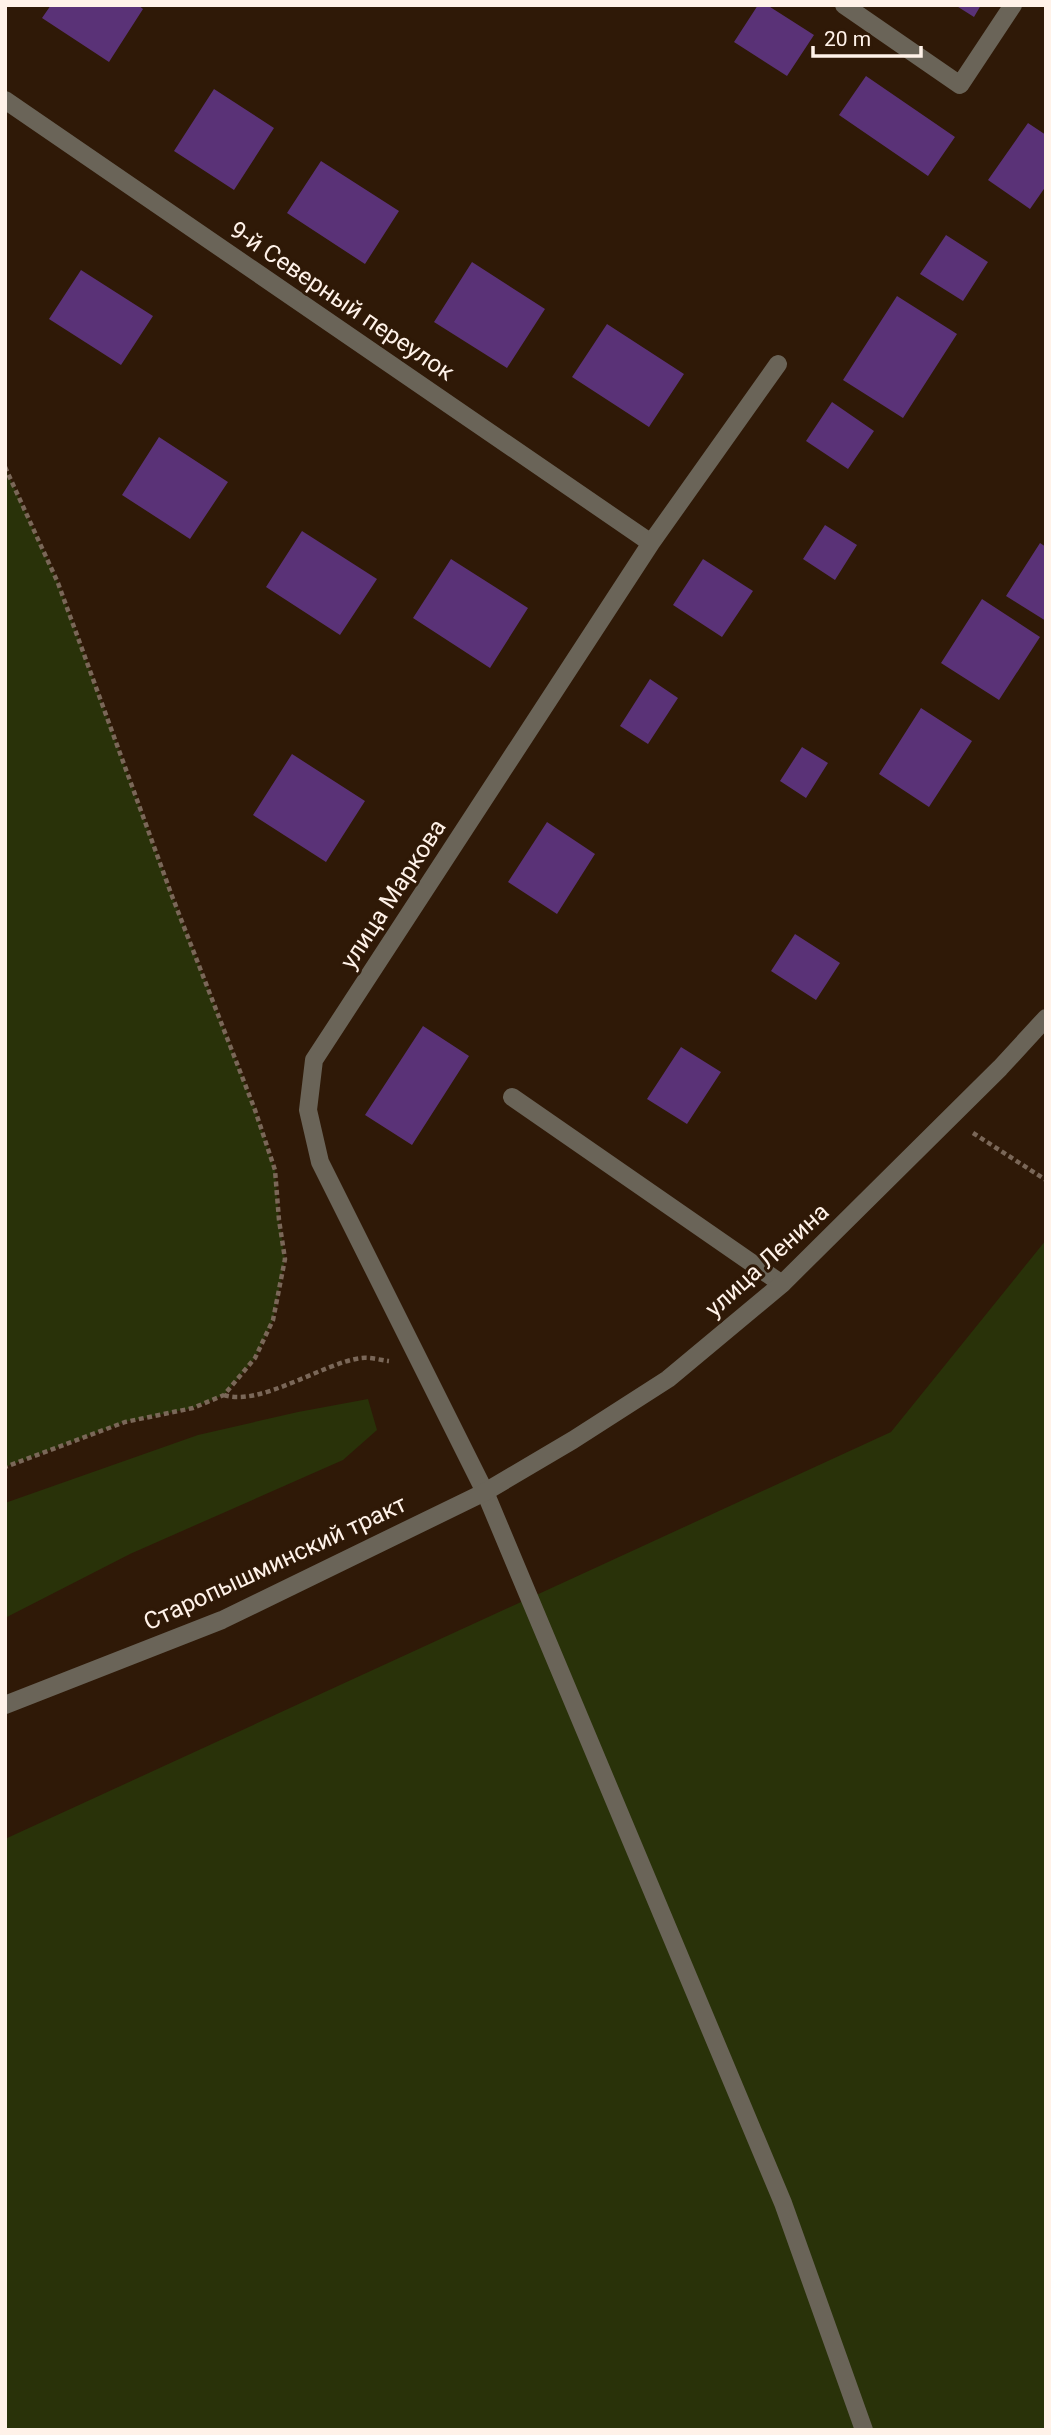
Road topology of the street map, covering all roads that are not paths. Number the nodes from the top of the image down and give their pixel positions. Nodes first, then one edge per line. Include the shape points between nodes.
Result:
1 (844, 5) edge
2 (1013, 5) edge
3 (5, 100) edge
4 (778, 364) dead end
5 (651, 543) junction
6 (1046, 1018) edge
7 (512, 1097) dead end
8 (782, 1284) junction
9 (485, 1492) junction
10 (5, 1705) edge
11 (864, 2430) edge

1 - 2 street via 960,85
3 - 5 street, 9-й Северный переулок
4 - 5 street, улица Маркова
5 - 9 street, улица Маркова via 314,1060 308,1110 320,1162
6 - 8 street, улица Ленина
7 - 8 street
8 - 9 street, улица Ленина via 668,1380
9 - 10 street, Старопышминский тракт via 222,1620
9 - 11 street, улица Маркова via 783,2203

